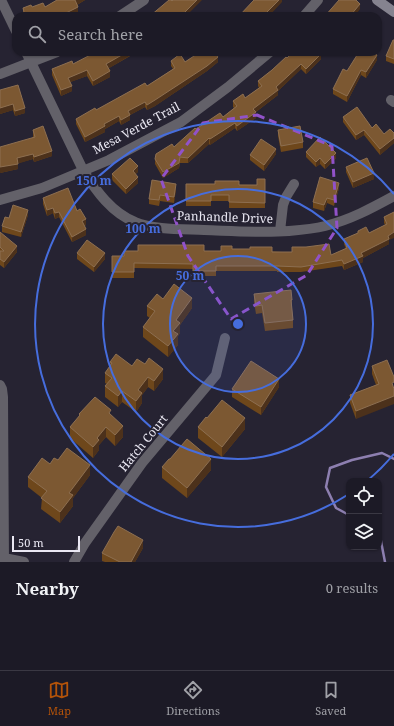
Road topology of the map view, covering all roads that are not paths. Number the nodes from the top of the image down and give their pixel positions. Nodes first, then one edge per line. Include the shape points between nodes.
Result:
1 (1, 0) edge
2 (144, 0) edge
3 (318, 0) edge
4 (377, 0) edge
5 (126, 12) edge
6 (308, 12) edge
7 (394, 12) edge
8 (12, 23) edge
9 (28, 56) edge
10 (48, 56) edge
11 (265, 56) edge
12 (31, 63) junction
13 (0, 74) edge
14 (83, 170) junction
15 (294, 184) dead end
16 (394, 196) edge
17 (0, 200) edge
18 (280, 231) junction
19 (225, 338) dead end
20 (0, 385) edge
21 (4, 560) edge
22 (24, 562) edge
23 (74, 562) edge

1 - 8 street
2 - 5 street
3 - 6 street
4 - 7 main road
9 - 12 street, Panhandle Drive
10 - 12 street
11 - 14 street, Mesa Verde Trail via 181,122 108,160
12 - 13 street
12 - 14 street, Panhandle Drive
14 - 17 street, Mesa Verde Trail via 42,188
14 - 18 street, Panhandle Drive via 101,197 136,223 173,229
15 - 18 street via 283,205
16 - 18 street, Panhandle Drive via 342,222 305,230
19 - 23 street, Hatch Court via 216,375 142,463
20 - 21 street via 3,397
21 - 22 street

